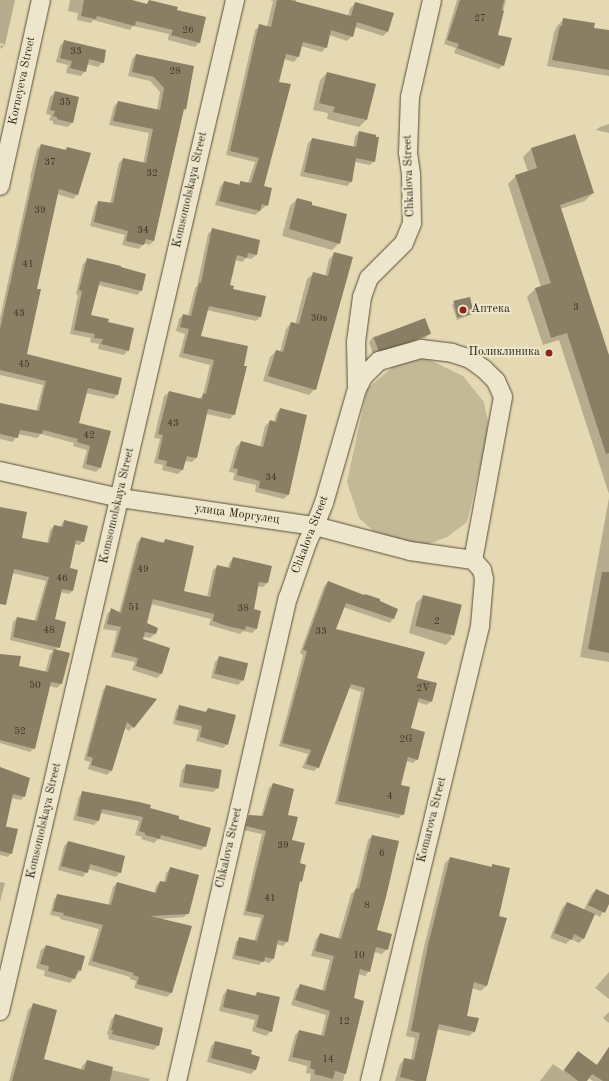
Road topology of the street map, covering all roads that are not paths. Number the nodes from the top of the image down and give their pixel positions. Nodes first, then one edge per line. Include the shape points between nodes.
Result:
1 (41, 0) edge
2 (235, 0) edge
3 (432, 0) edge
4 (0, 186) edge
5 (357, 389) junction
6 (0, 471) edge
7 (120, 498) junction
8 (316, 526) junction
9 (473, 560) junction
10 (0, 1011) edge
11 (177, 1081) edge
12 (370, 1081) edge

1 - 4 street, Korneyeva Street
2 - 7 street, Komsomolskaya Street
3 - 5 street, Chkalova Street via 410,97 408,153 412,223 404,242 369,278 362,297 356,342
5 - 8 street, Chkalova Street
5 - 9 street via 363,377 379,362 421,349 452,353 470,359 496,381 503,397
6 - 7 street, улица Моргулец
7 - 8 street, улица Моргулец
7 - 10 street, Komsomolskaya Street
8 - 9 street, улица Моргулец via 410,551
8 - 11 street, Chkalova Street via 307,543 288,598
9 - 12 street, Komarova Street via 482,570 484,579 480,626

